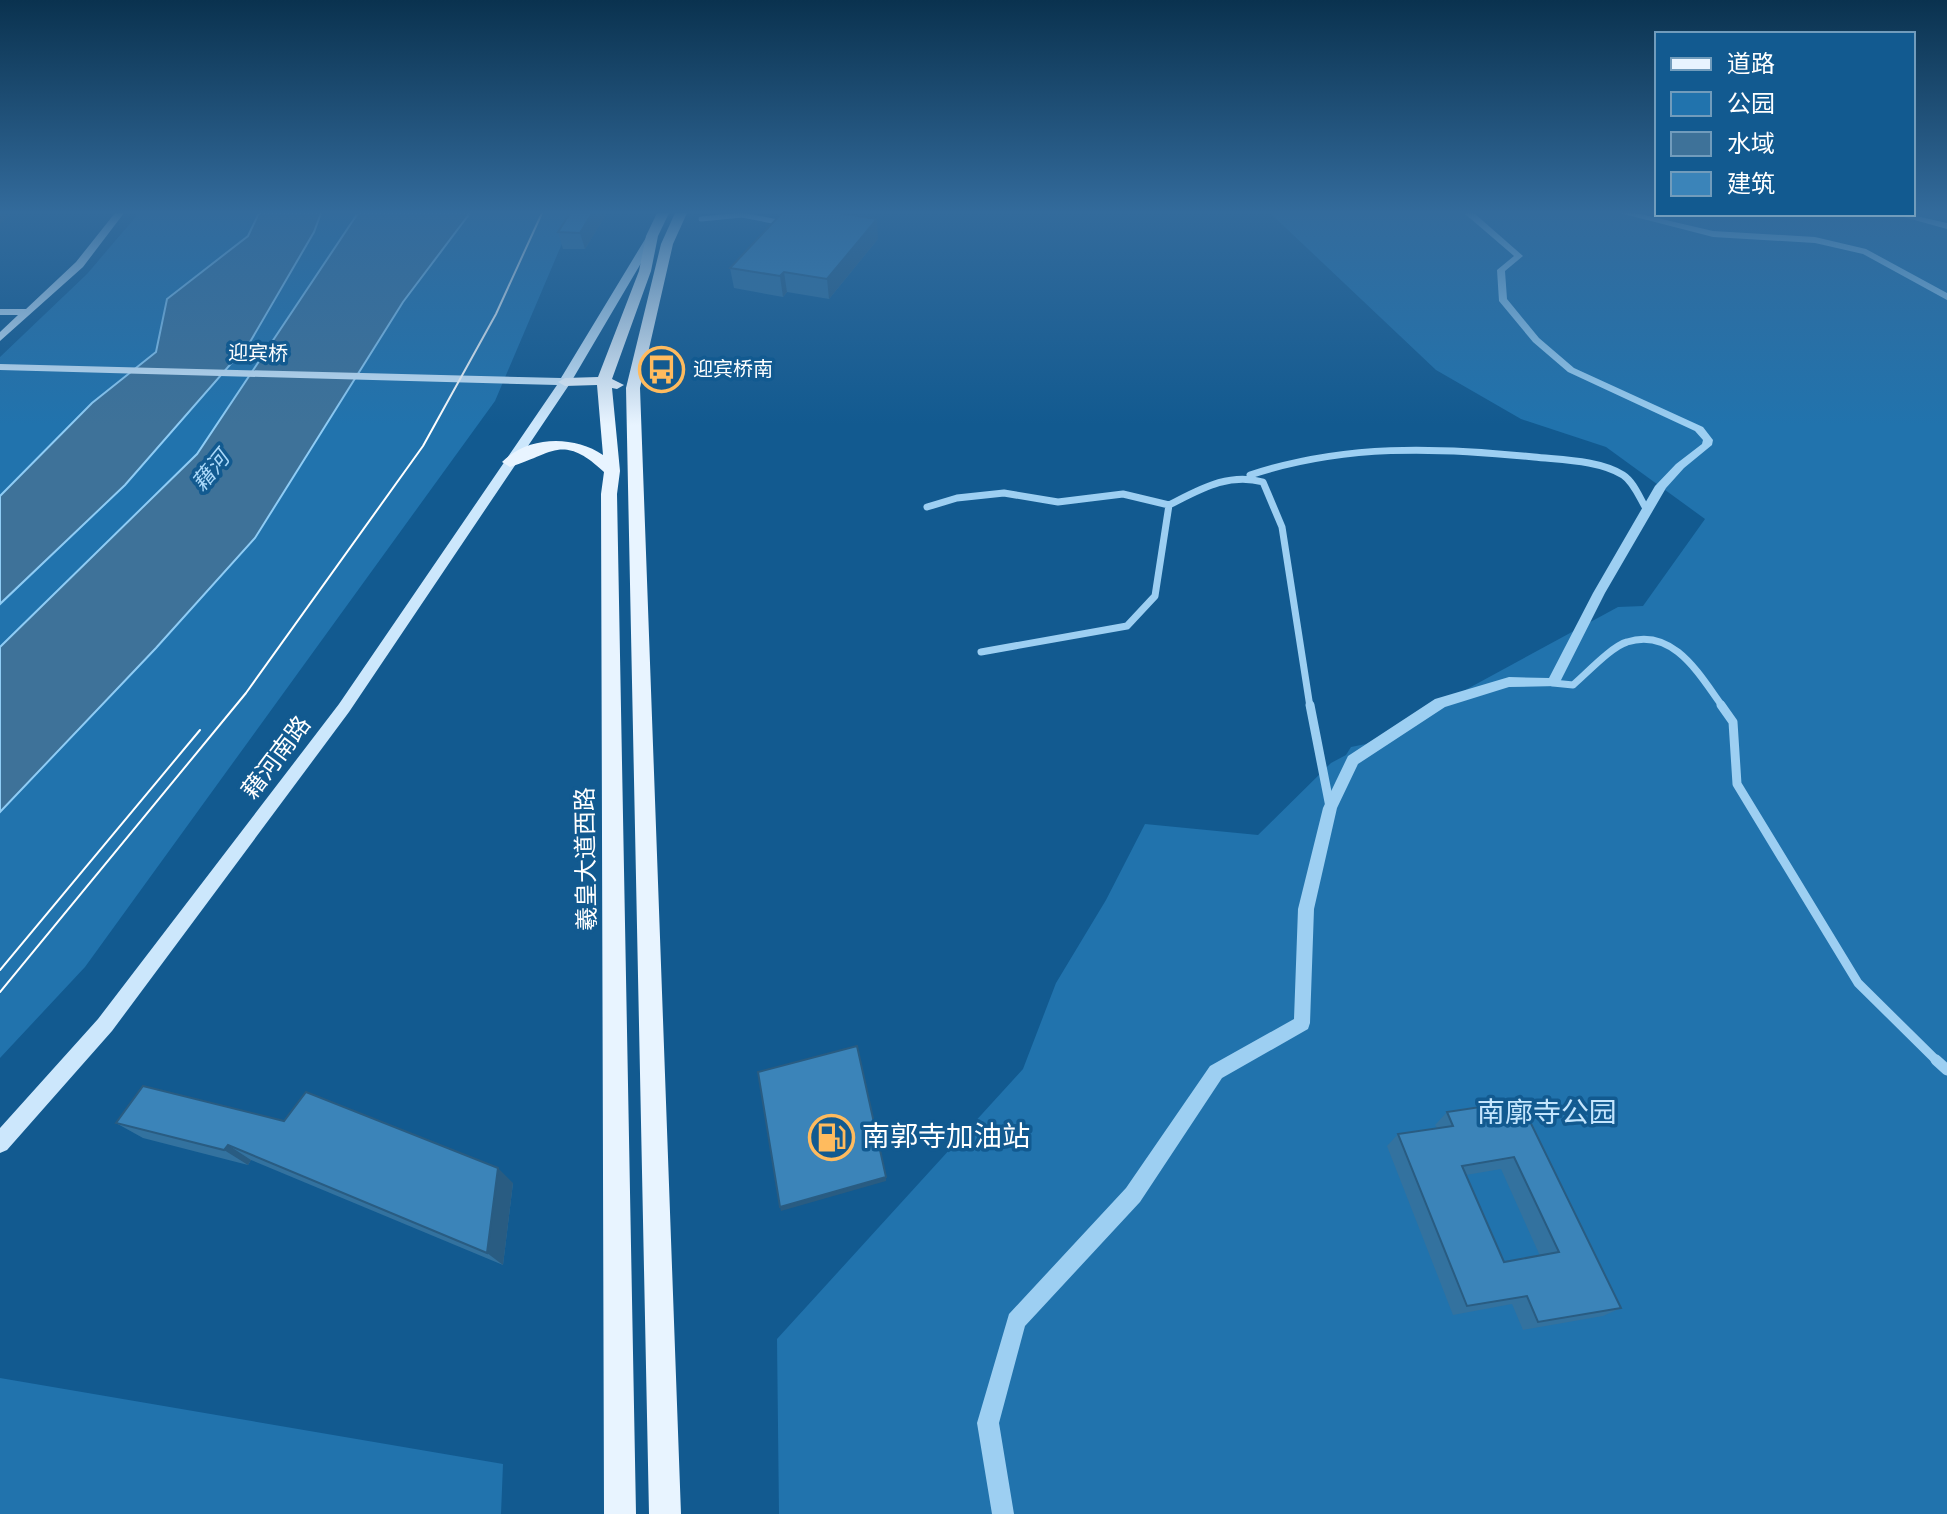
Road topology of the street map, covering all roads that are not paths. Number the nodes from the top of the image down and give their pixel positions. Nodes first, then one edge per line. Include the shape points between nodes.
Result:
1 (59, 284) edge
2 (624, 284) edge
3 (640, 284) edge
4 (658, 284) edge
5 (1501, 284) edge
6 (1923, 284) edge
7 (1947, 297) edge
8 (0, 312) edge
9 (27, 312) junction
10 (0, 338) edge
11 (0, 367) edge
12 (604, 381) junction
13 (565, 382) junction
14 (633, 388) junction
15 (510, 462) junction
16 (612, 471) junction
17 (1249, 476) junction
18 (1169, 505) junction
19 (927, 507) dead end
20 (1647, 510) junction
21 (981, 652) dead end
22 (1553, 683) junction
23 (1330, 808) junction
24 (1947, 1070) edge
25 (0, 1143) edge
26 (620, 1514) edge
27 (665, 1514) edge
28 (1003, 1514) edge

1 - 9 main road
2 - 13 main road, 藉河南路
3 - 12 main road, 羲皇大道西路
4 - 14 main road
5 - 20 street via 1502,299 1536,340 1571,370 1705,434 1707,445 1661,486
6 - 7 street
8 - 9 main road
9 - 10 main road
11 - 13 main road, 迎宾桥
12 - 13 main road
12 - 14 main road
12 - 16 main road, 羲皇大道西路
13 - 15 main road, 藉河南路
14 - 27 main road
15 - 16 main road via 538,448 571,445 585,448
15 - 25 main road, 藉河南路 via 344,708 105,1025
16 - 26 main road, 羲皇大道西路
17 - 18 street via 1215,483
17 - 20 street via 1302,457 1378,448 1488,453 1604,465 1624,475
17 - 23 street via 1263,482 1282,527
18 - 19 street via 1123,494 1058,502 1004,493
18 - 21 street via 1155,596 1127,626
20 - 22 street
22 - 23 street via 1509,682 1440,703 1353,760
22 - 24 street via 1573,685 1625,642 1661,643 1686,656 1733,722 1737,784 1858,983
23 - 28 street via 1306,909 1302,1023 1216,1072 1133,1195 1016,1321 988,1423

